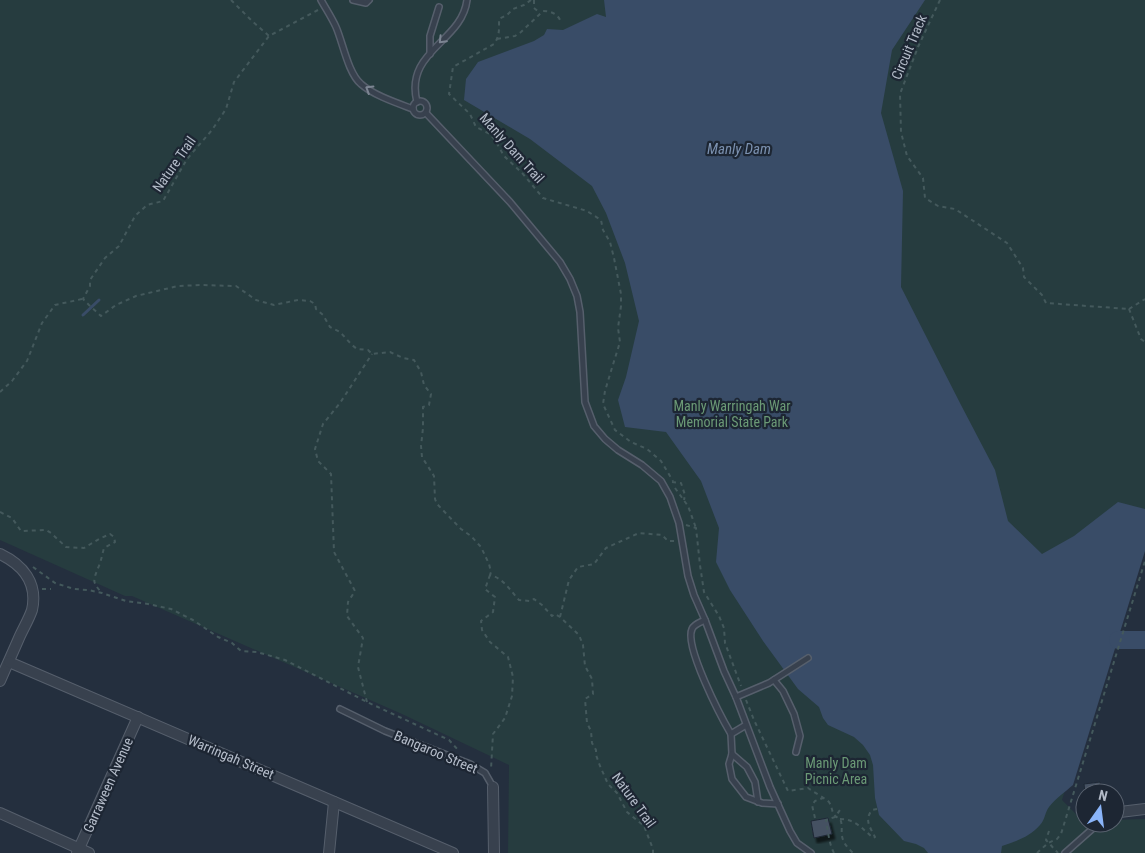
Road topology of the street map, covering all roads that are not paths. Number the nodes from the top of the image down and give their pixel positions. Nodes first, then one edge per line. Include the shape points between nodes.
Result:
1 (321, 0) edge
2 (353, 0) edge
3 (369, 0) edge
4 (467, 0) edge
5 (439, 7) dead end
6 (430, 54) junction
7 (417, 102) junction
8 (413, 108) junction
9 (426, 113) junction
10 (0, 554) edge
11 (705, 620) junction
12 (808, 658) dead end
13 (8, 662) junction
14 (774, 680) junction
15 (0, 681) edge
16 (736, 698) junction
17 (340, 709) dead end
18 (138, 718) junction
19 (746, 726) junction
20 (731, 734) junction
21 (796, 752) dead end
22 (732, 754) junction
23 (493, 787) joint
24 (334, 802) junction
25 (758, 802) junction
26 (778, 804) junction
27 (1145, 809) edge
28 (1125, 811) edge
29 (0, 813) edge
30 (1088, 833) edge
31 (78, 851) edge
32 (89, 853) edge
33 (329, 853) edge
34 (453, 853) edge
35 (494, 853) edge
36 (811, 853) edge
37 (1065, 853) edge

8 -> 1 lane via 378,95 360,84
2 - 3 lane via 366,3
4 -> 6 lane via 462,18
5 - 6 lane via 430,36
6 - 7 lane via 416,75 414,93
7 - 8 lane
7 - 9 lane via 426,104
8 - 9 lane via 417,115
9 - 11 lane via 510,202 560,262 570,279 580,312 585,402 594,426 618,450 661,481 679,523 688,576
10 - 13 street via 17,563 25,572 33,596 32,610
11 - 16 lane
11 - 20 lane via 693,626 692,643 706,686
12 - 14 lane
13 - 15 street
13 - 18 street, Warringah Street
14 - 16 lane
14 - 21 lane via 794,714 800,736
16 - 19 lane
17 - 23 lane, Bangaroo Street via 385,732 470,764 485,773
18 - 24 street, Warringah Street
18 - 31 street, Garraween Avenue
19 - 20 lane
19 - 26 lane
20 - 22 lane
22 - 25 lane via 747,767 755,782
22 - 25 lane via 729,764 732,779 746,797
23 - 35 street, Bangaroo Street
24 - 33 street
24 - 34 street, Warringah Street
25 - 26 lane
26 - 36 lane via 797,843
27 - 28 street
29 - 31 street
30 - 37 lane
31 - 32 street

